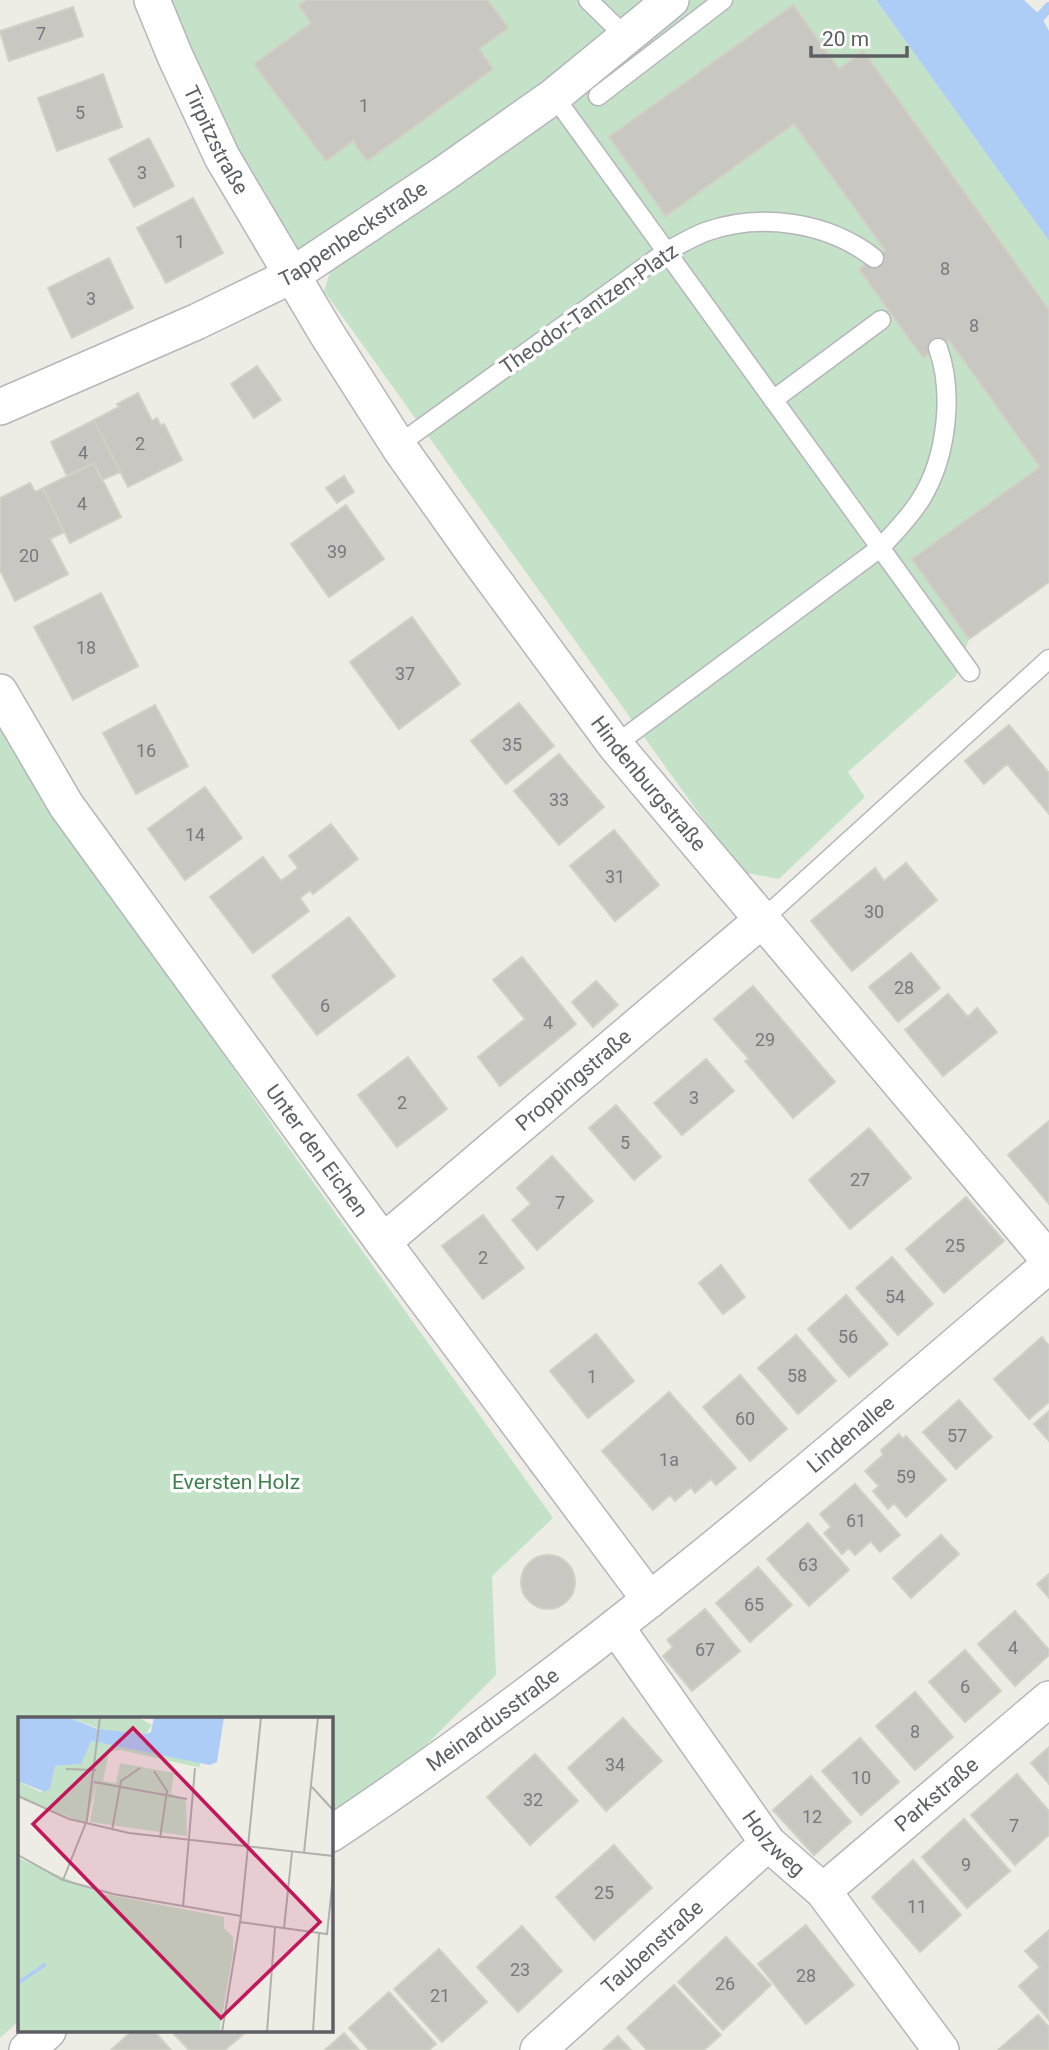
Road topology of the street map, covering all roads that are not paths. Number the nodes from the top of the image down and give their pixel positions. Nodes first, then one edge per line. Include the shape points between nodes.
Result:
1 (152, 0) edge
2 (588, 0) edge
3 (671, 0) edge
4 (723, 0) edge
5 (626, 37) junction
6 (554, 96) junction
7 (598, 96) dead end
8 (667, 251) junction
9 (874, 258) dead end
10 (291, 276) junction
11 (881, 320) dead end
12 (938, 348) dead end
13 (774, 400) junction
14 (0, 407) edge
15 (398, 444) junction
16 (880, 548) junction
17 (1049, 659) edge
18 (970, 671) dead end
19 (0, 692) edge
20 (615, 745) junction
21 (763, 919) junction
22 (383, 1242) junction
23 (1049, 1259) edge
24 (1049, 1265) edge
25 (650, 1600) junction
26 (616, 1627) junction
27 (1049, 1699) edge
28 (332, 1833) edge
29 (768, 1843) junction
30 (823, 1891) junction
31 (47, 2032) edge
32 (27, 2050) edge
33 (538, 2050) edge
34 (941, 2050) edge

1 - 10 street, Tirpitzstraße via 222,157
2 - 5 lane
3 - 5 street, Tappenbeckstraße
4 - 7 lane
5 - 6 street, Tappenbeckstraße
6 - 8 lane
6 - 10 street, Tappenbeckstraße
8 - 9 lane, Theodor-Tantzen-Platz via 705,232 767,222 835,234
8 - 13 lane
8 - 15 lane, Theodor-Tantzen-Platz
10 - 14 street, Tappenbeckstraße
10 - 15 street, Hindenburgstraße
11 - 13 lane
12 - 16 lane via 948,388 946,427 936,463 923,496
13 - 16 lane
15 - 20 street, Hindenburgstraße
16 - 18 lane
16 - 20 lane
17 - 21 lane
19 - 22 street, Unter den Eichen via 66,805
20 - 21 street, Hindenburgstraße
21 - 22 street, Proppingstraße
21 - 23 street, Hindenburgstraße
22 - 25 street, Unter den Eichen
24 - 25 street, Lindenallee
25 - 26 street, Meinardusstraße
26 - 28 street, Meinardusstraße via 425,1772
26 - 29 street, Holzweg
27 - 30 street, Parkstraße
29 - 30 street, Holzweg
29 - 33 street, Taubenstraße
30 - 34 street, Holzweg
31 - 32 street

